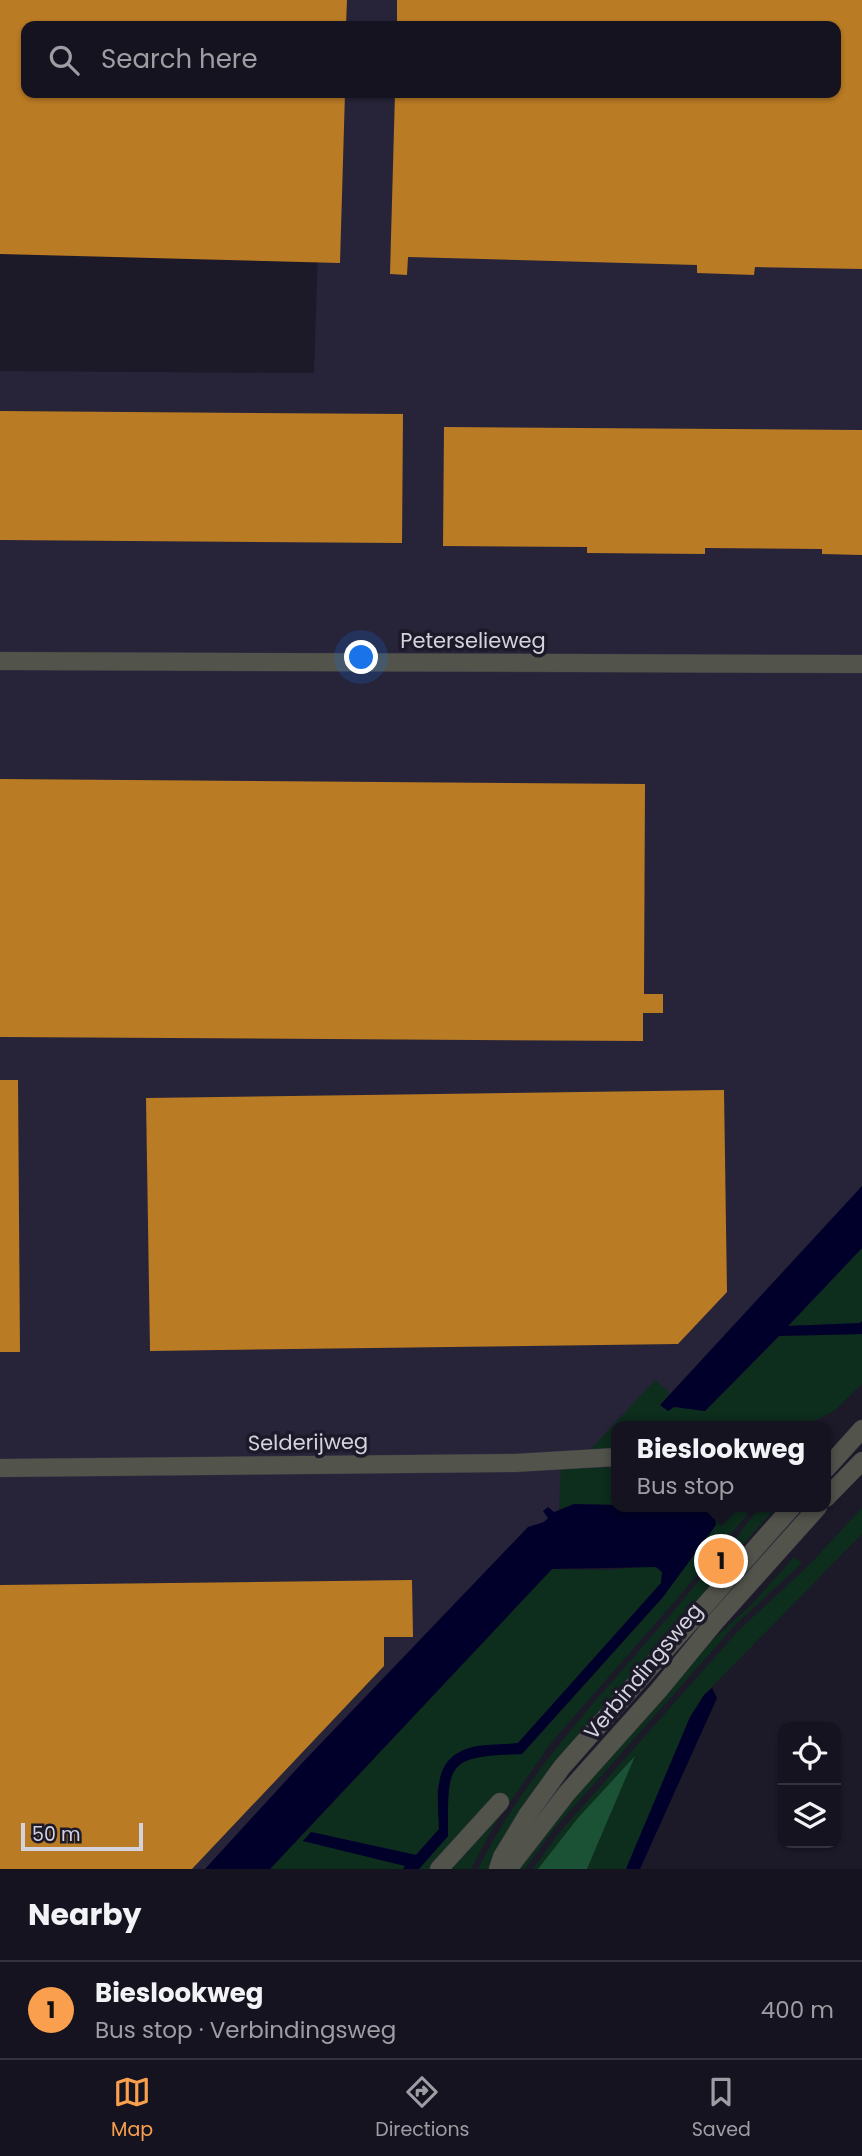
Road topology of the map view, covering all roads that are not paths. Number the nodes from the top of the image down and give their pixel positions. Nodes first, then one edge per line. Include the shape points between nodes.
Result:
1 (0, 661) edge
2 (862, 664) edge
3 (862, 1429) edge
4 (831, 1448) edge
5 (859, 1456) edge
6 (611, 1457) edge
7 (831, 1465) edge
8 (0, 1468) edge
9 (831, 1492) edge
10 (788, 1512) edge
11 (814, 1512) edge
12 (500, 1802) dead end
13 (439, 1869) edge
14 (498, 1869) edge
15 (508, 1869) edge

1 - 2 street, Peterselieweg
3 - 5 street
4 - 5 street
5 - 7 street
5 - 9 street
6 - 8 street, Selderijweg via 515,1463
10 - 14 street, Verbindingsweg via 562,1767 528,1814
11 - 15 street, Verbindingsweg via 567,1793
12 - 13 street

